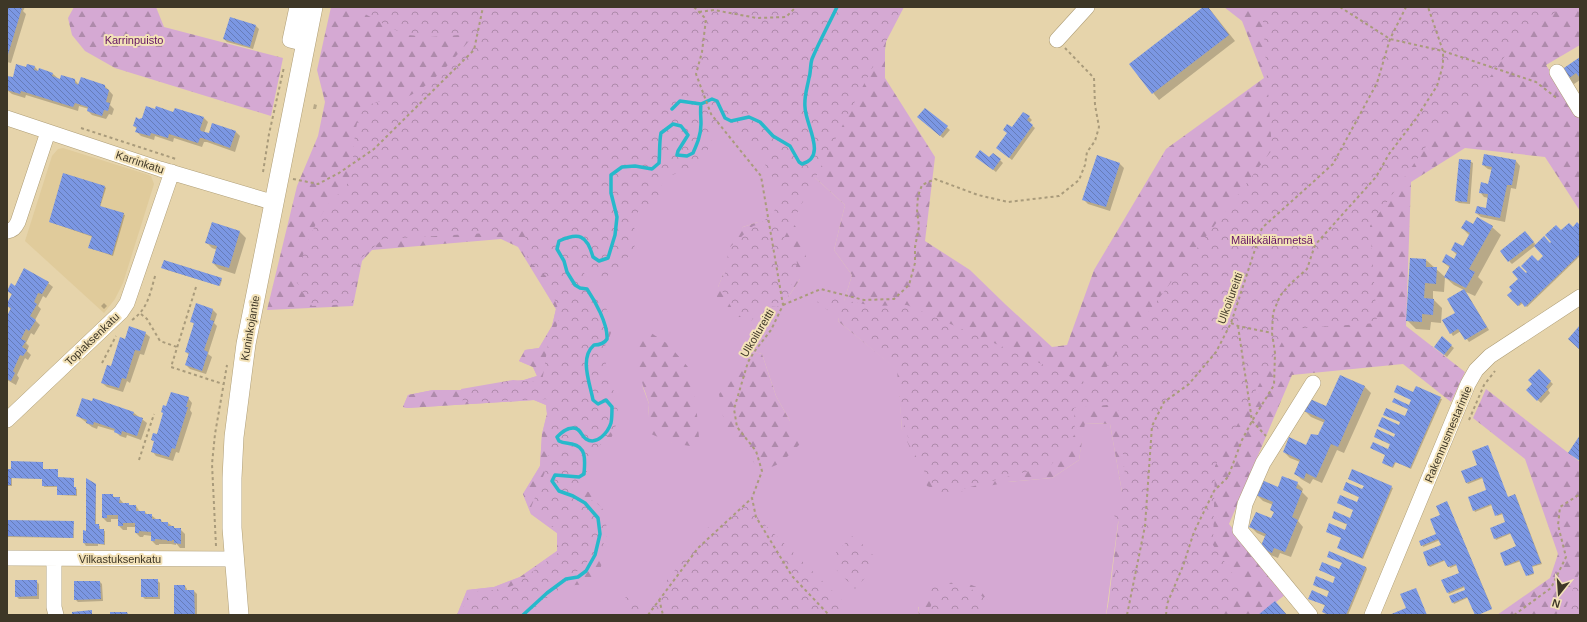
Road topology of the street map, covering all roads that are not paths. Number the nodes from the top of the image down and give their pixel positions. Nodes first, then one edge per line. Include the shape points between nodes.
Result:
1 (297, 7) edge
2 (313, 7) edge
3 (1087, 7) edge
4 (1057, 40) road end
5 (306, 44) junction
6 (1557, 72) dead end
7 (1580, 110) edge
8 (7, 118) edge
9 (48, 132) junction
10 (176, 166) junction
11 (275, 203) junction
12 (7, 231) edge
13 (1580, 297) edge
14 (1313, 383) dead end
15 (7, 420) edge
16 (7, 558) edge
17 (54, 559) junction
18 (234, 559) junction
19 (56, 615) edge
20 (239, 615) edge
21 (1310, 615) edge
22 (1372, 615) edge

1 - 5 street via 290,40
2 - 5 main road, Kuninkojantie
3 - 4 street
5 - 11 main road, Kuninkojantie
6 - 7 street
8 - 9 street, Karrinkatu
9 - 10 street, Karrinkatu
9 - 12 street via 16,227
10 - 11 street, Karrinkatu
10 - 15 street, Topiaksenkatu via 127,303 121,312
11 - 18 main road, Kuninkojantie via 246,344 234,436
13 - 22 street, Rakennusmestarintie via 1490,356 1476,370
14 - 21 street via 1263,463 1245,504 1240,530
16 - 17 street, Vilkastuksenkatu
17 - 18 street, Vilkastuksenkatu
17 - 19 street
18 - 20 main road, Kuninkojantie

